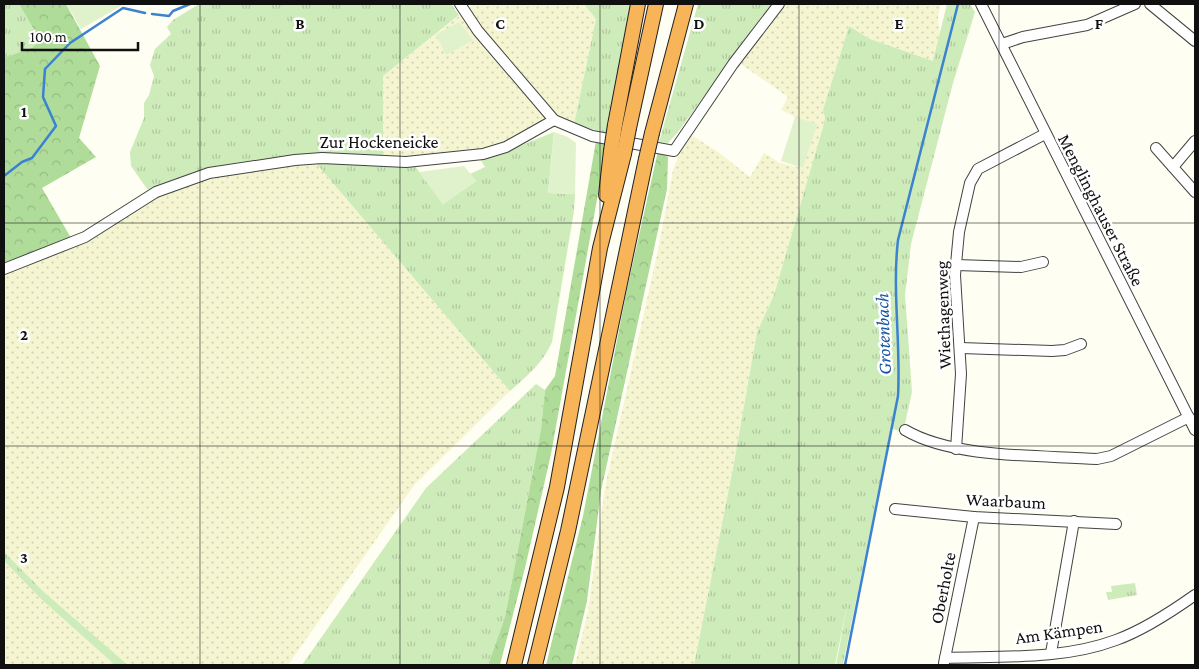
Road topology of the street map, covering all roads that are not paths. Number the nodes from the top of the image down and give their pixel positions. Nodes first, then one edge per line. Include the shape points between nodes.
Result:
1 (460, 4) edge
2 (638, 4) edge
3 (656, 4) edge
4 (686, 4) edge
5 (779, 4) edge
6 (981, 4) edge
7 (1136, 4) edge
8 (1150, 4) edge
9 (1195, 41) edge
10 (1002, 44) junction
11 (554, 120) junction
12 (622, 127) junction
13 (1045, 134) junction
14 (1195, 141) edge
15 (1156, 148) dead end
16 (1173, 167) junction
17 (1195, 192) edge
18 (1043, 262) dead end
19 (956, 265) junction
20 (4, 269) edge
21 (1081, 344) dead end
22 (961, 348) junction
23 (1189, 417) junction
24 (905, 430) dead end
25 (1195, 430) edge
26 (956, 448) junction
27 (894, 509) dead end
28 (974, 517) junction
29 (1074, 521) junction
30 (1116, 524) dead end
31 (1195, 595) edge
32 (1051, 653) junction
33 (945, 662) edge
34 (514, 665) edge
35 (535, 665) edge

1 - 11 street via 478,31
2 - 12 highway
3 - 12 highway
4 - 35 highway, bridge via 646,159 568,531
5 - 11 street via 674,152 592,136
6 - 10 street, Menglinghauser Straße
7 - 10 street via 1087,24
8 - 9 street
10 - 13 street, Menglinghauser Straße
11 - 20 street, Zur Hockeneicke via 506,147 483,154 406,162 322,158 209,173 156,192 85,236
12 - 34 highway, bridge via 557,486
13 - 19 street, Wiethagenweg via 975,172 959,232
13 - 23 street, Menglinghauser Straße
14 - 16 street
15 - 16 street
16 - 17 street
18 - 19 street via 1020,267
19 - 22 street, Wiethagenweg via 955,298
21 - 22 street via 1052,351
22 - 26 street, Wiethagenweg
23 - 25 street, Menglinghauser Straße
23 - 26 street via 1107,458
24 - 26 street
27 - 28 street, Waarbaum
28 - 29 street, Waarbaum
28 - 33 street, Oberholte
29 - 30 street, Waarbaum
29 - 32 street
31 - 32 street, Am Kämpen via 1151,623 1114,641
32 - 33 street, Am Kämpen

